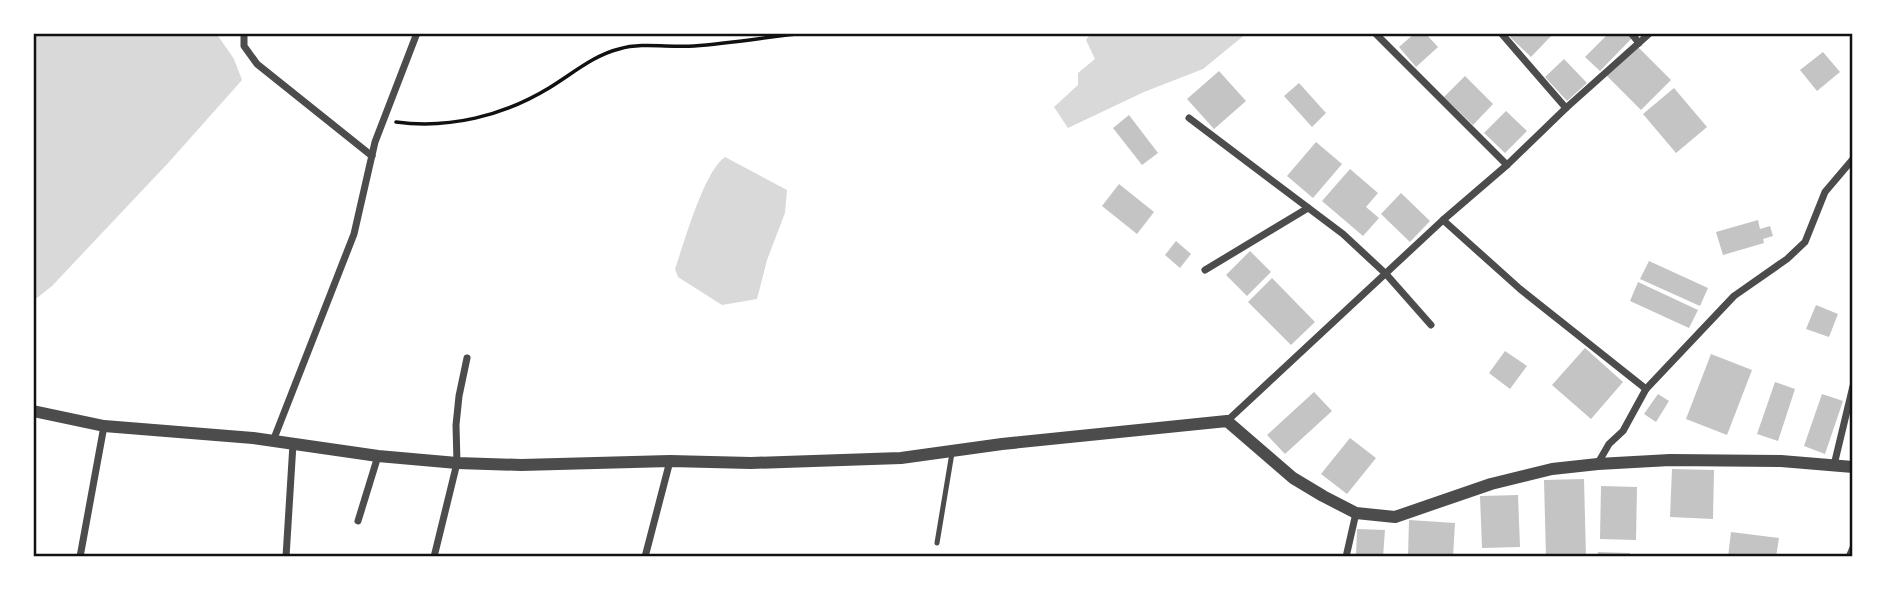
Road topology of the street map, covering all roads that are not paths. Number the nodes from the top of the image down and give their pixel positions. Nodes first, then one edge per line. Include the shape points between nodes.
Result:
1 (244, 33) edge
2 (417, 33) edge
3 (1375, 33) edge
4 (1501, 33) edge
5 (1630, 33) edge
6 (1650, 33) edge
7 (1639, 43) junction
8 (1566, 108) junction
9 (1189, 118) dead end
10 (372, 156) junction
11 (1853, 159) edge
12 (1507, 165) junction
13 (1308, 208) junction
14 (1443, 220) junction
15 (1205, 270) dead end
16 (1386, 274) junction
17 (1431, 325) dead end
18 (467, 358) dead end
19 (1853, 386) edge
20 (1646, 389) junction
21 (33, 411) edge
22 (1227, 421) junction
23 (104, 426) junction
24 (273, 441) junction
25 (293, 444) junction
26 (952, 451) junction
27 (378, 456) junction
28 (670, 461) junction
29 (457, 463) junction
30 (1598, 464) junction
31 (1834, 465) junction
32 (1853, 467) edge
33 (1356, 513) junction
34 (358, 521) dead end
35 (937, 543) dead end
36 (1853, 548) edge
37 (80, 557) edge
38 (286, 557) edge
39 (433, 557) edge
40 (645, 557) edge
41 (1346, 557) edge
42 (1849, 557) edge

1 - 10 street via 244,46 257,65
2 - 10 street
3 - 12 street
4 - 8 street
5 - 7 street
6 - 7 street
7 - 8 street
8 - 12 street
9 - 13 street
10 - 24 street via 354,234
11 - 20 street via 1825,192 1805,242 1734,296
12 - 14 street
13 - 15 street
13 - 16 street
14 - 16 street
14 - 20 street via 1520,289
16 - 17 street
16 - 22 street
18 - 29 street via 458,405
19 - 31 street
20 - 30 street
21 - 23 street
22 - 26 street
22 - 33 street via 1293,478
23 - 24 street
23 - 37 street
24 - 25 street
25 - 27 street
25 - 38 street
26 - 28 street via 901,458
26 - 35 lane
27 - 29 street
27 - 34 street
28 - 29 street
28 - 40 street
29 - 39 street
30 - 31 street via 1684,460
30 - 33 street via 1552,469 1491,484 1395,517
31 - 32 street
33 - 41 street
36 - 42 street

